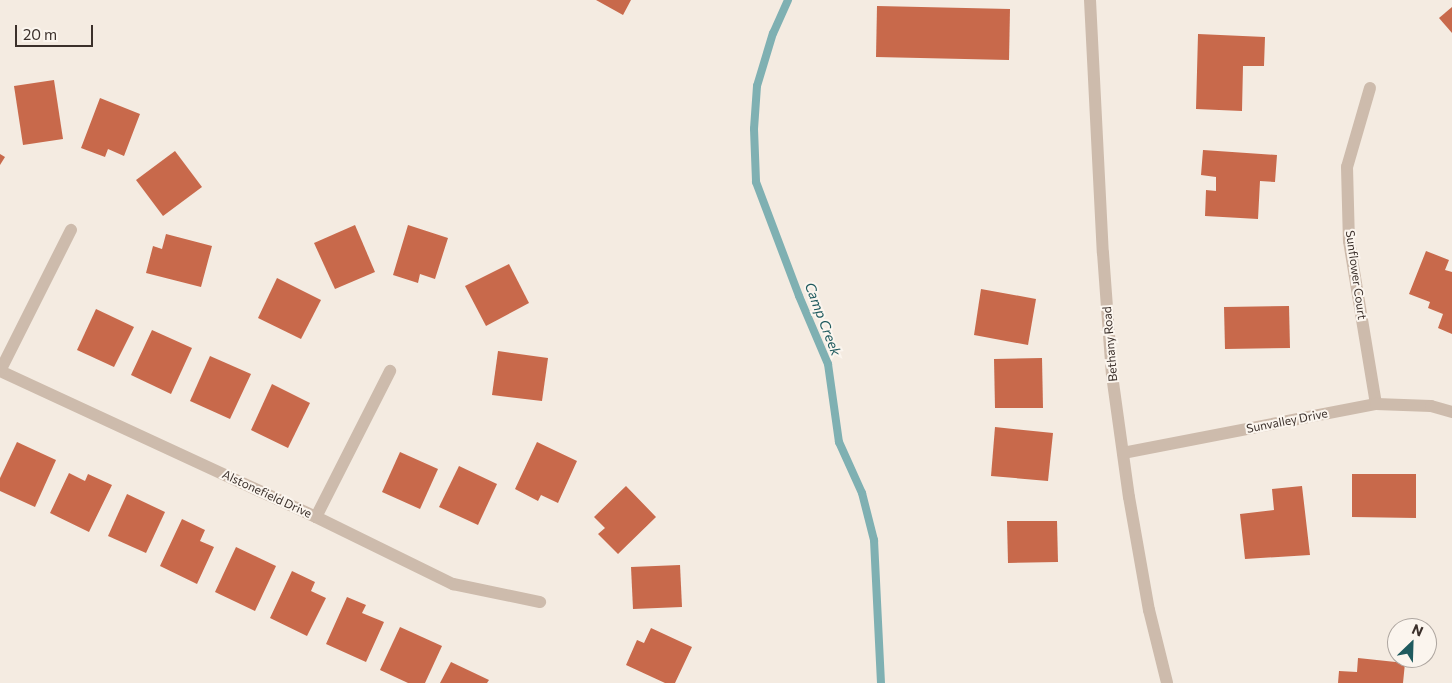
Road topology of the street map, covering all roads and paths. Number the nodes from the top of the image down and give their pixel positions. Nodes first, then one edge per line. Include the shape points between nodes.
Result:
1 (1090, 0) edge
2 (1370, 88) dead end
3 (71, 230) dead end
4 (0, 371) edge
5 (390, 371) dead end
6 (1376, 404) junction
7 (1452, 412) edge
8 (1123, 453) junction
9 (316, 517) junction
10 (540, 602) dead end
11 (1167, 683) edge

1 - 8 street, Bethany Road via 1103,253 1112,375
2 - 6 street, Sunflower Court via 1346,167 1349,241
3 - 4 street
4 - 9 street, Alstonefield Drive
5 - 9 street
6 - 7 street, Sunvalley Drive via 1431,406
6 - 8 street, Sunvalley Drive
8 - 11 street, Bethany Road via 1149,610
9 - 10 street, Alstonefield Drive via 453,584

